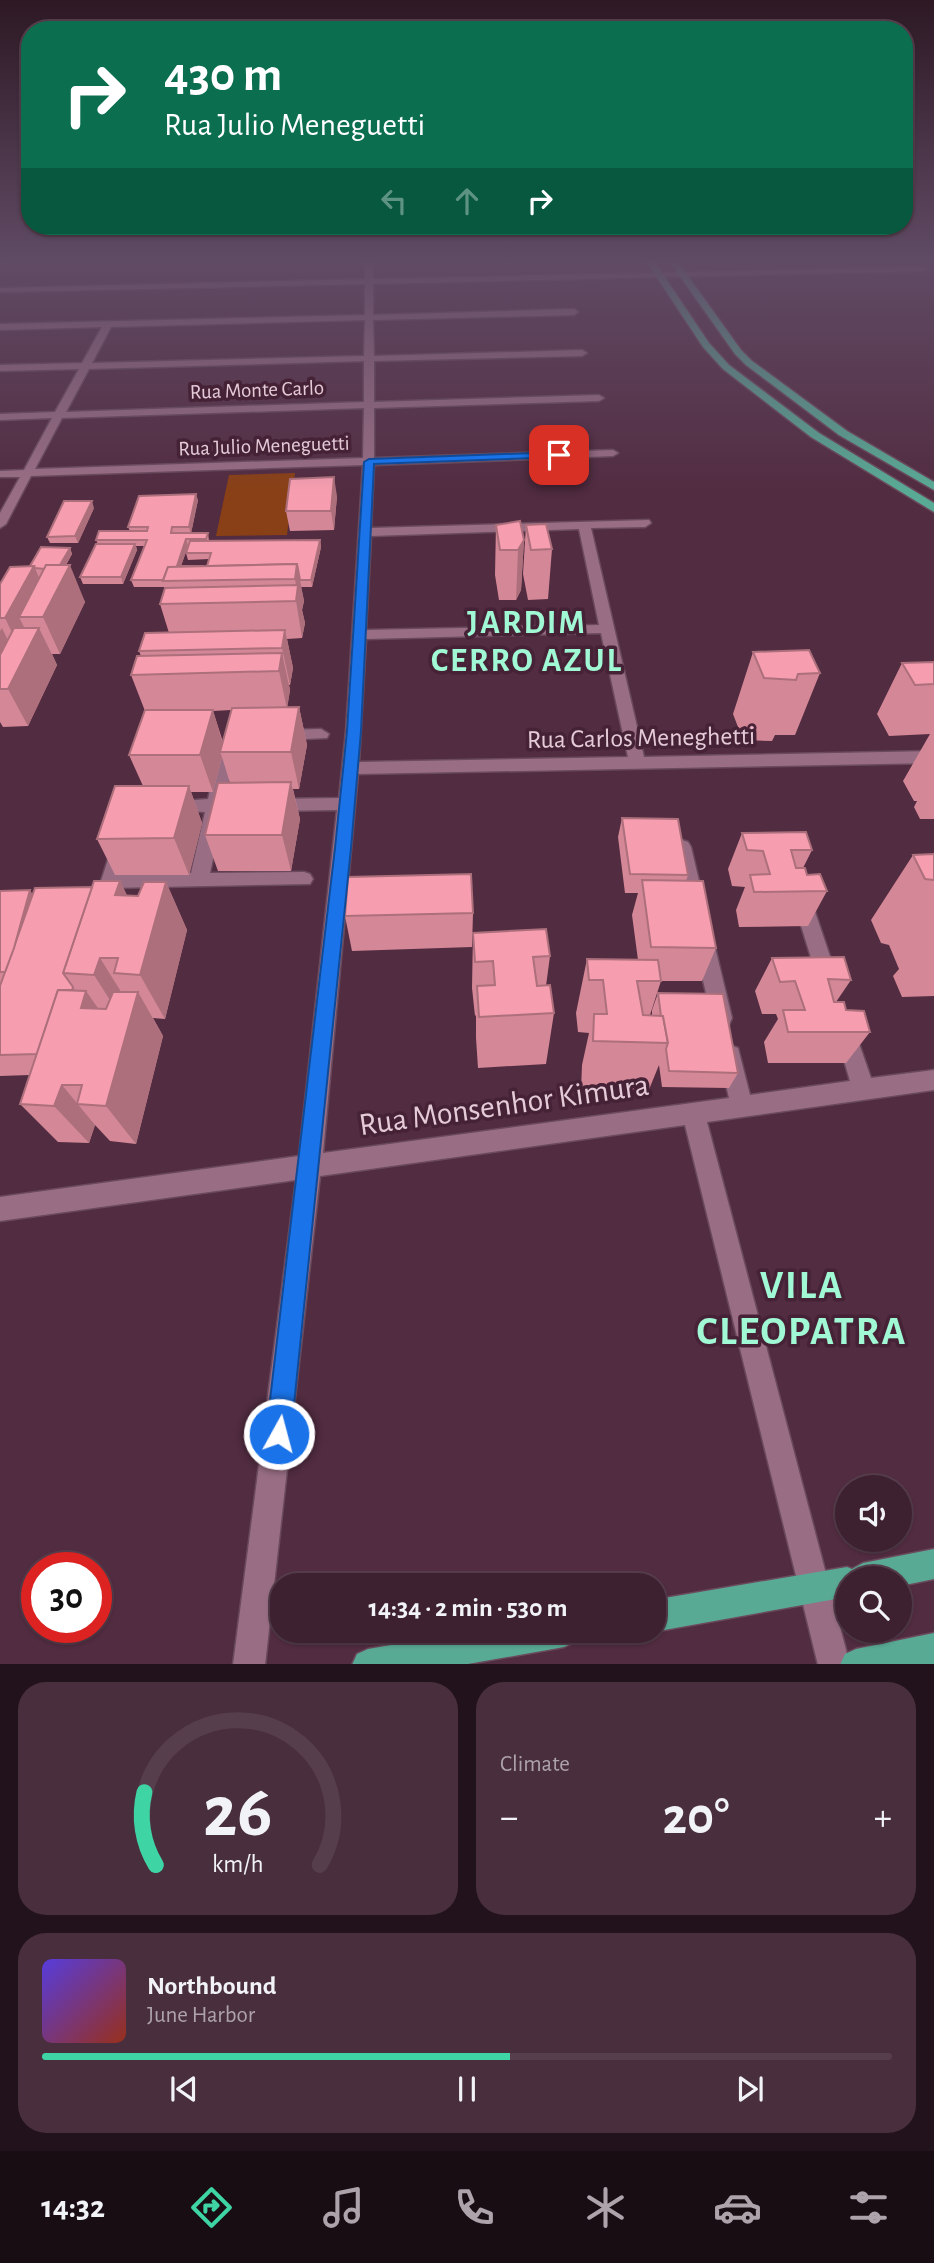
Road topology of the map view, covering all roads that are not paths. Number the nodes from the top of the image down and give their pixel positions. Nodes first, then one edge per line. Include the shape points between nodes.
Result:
1 (102, 336) edge
2 (369, 336) edge
3 (701, 336) edge
4 (726, 336) edge
5 (582, 352) dead end
6 (369, 358) junction
7 (86, 367) junction
8 (0, 368) edge
9 (782, 389) junction
10 (759, 393) junction
11 (598, 398) dead end
12 (370, 406) junction
13 (61, 415) junction
14 (0, 417) edge
15 (613, 453) dead end
16 (369, 462) junction
17 (30, 473) junction
18 (0, 474) edge
19 (934, 487) edge
20 (934, 508) edge
21 (645, 523) dead end
22 (0, 524) edge
23 (584, 525) junction
24 (367, 532) junction
25 (607, 629) junction
26 (360, 635) junction
27 (320, 734) dead end
28 (269, 736) edge
29 (230, 737) edge
30 (934, 757) edge
31 (637, 763) junction
32 (349, 768) junction
33 (346, 804) junction
34 (156, 806) edge
35 (215, 806) junction
36 (127, 825) edge
37 (681, 842) edge
38 (304, 878) dead end
39 (199, 880) junction
40 (796, 883) edge
41 (934, 1080) edge
42 (864, 1090) junction
43 (742, 1107) junction
44 (693, 1113) junction
45 (310, 1164) junction
46 (0, 1209) edge
47 (934, 1564) edge
48 (912, 1568) edge
49 (835, 1584) edge
50 (813, 1588) junction
51 (666, 1614) edge
52 (493, 1643) edge
53 (934, 1649) edge
54 (249, 1664) edge
55 (368, 1664) edge
56 (834, 1664) edge
57 (856, 1664) edge

1 - 7 street
2 - 6 street
3 - 10 main road via 714,355
4 - 9 main road via 738,352
5 - 6 street
6 - 7 street
6 - 12 street
7 - 8 street
7 - 13 street
9 - 10 main road
9 - 19 main road via 843,433
10 - 20 main road via 815,435
11 - 12 street, Rua Monte Carlo
12 - 13 street, Rua Monte Carlo
12 - 16 street
13 - 14 street, Rua Monte Carlo
13 - 17 street
15 - 16 street, Rua Julio Meneguetti
16 - 17 street, Rua Julio Meneguetti
16 - 24 street
17 - 18 street, Rua Julio Meneguetti
17 - 22 street
21 - 23 street
23 - 24 street
23 - 25 street
24 - 26 street
25 - 26 street
25 - 31 street
26 - 32 street
27 - 28 street
29 - 35 street
30 - 31 street, Rua Carlos Meneghetti
31 - 32 street, Rua Carlos Meneghetti
32 - 33 street
33 - 35 street
33 - 45 street
34 - 35 street
35 - 39 street
36 - 39 street via 110,881
37 - 43 street
38 - 39 street
40 - 42 street
41 - 42 street, Rua Monsenhor Kimura
42 - 43 street, Rua Monsenhor Kimura
43 - 44 street, Rua Monsenhor Kimura
44 - 45 street, Rua Monsenhor Kimura
44 - 50 street
45 - 46 street, Rua Monsenhor Kimura
45 - 54 street
47 - 48 main road
49 - 50 main road
50 - 51 main road
50 - 56 street
52 - 55 main road
53 - 57 main road

